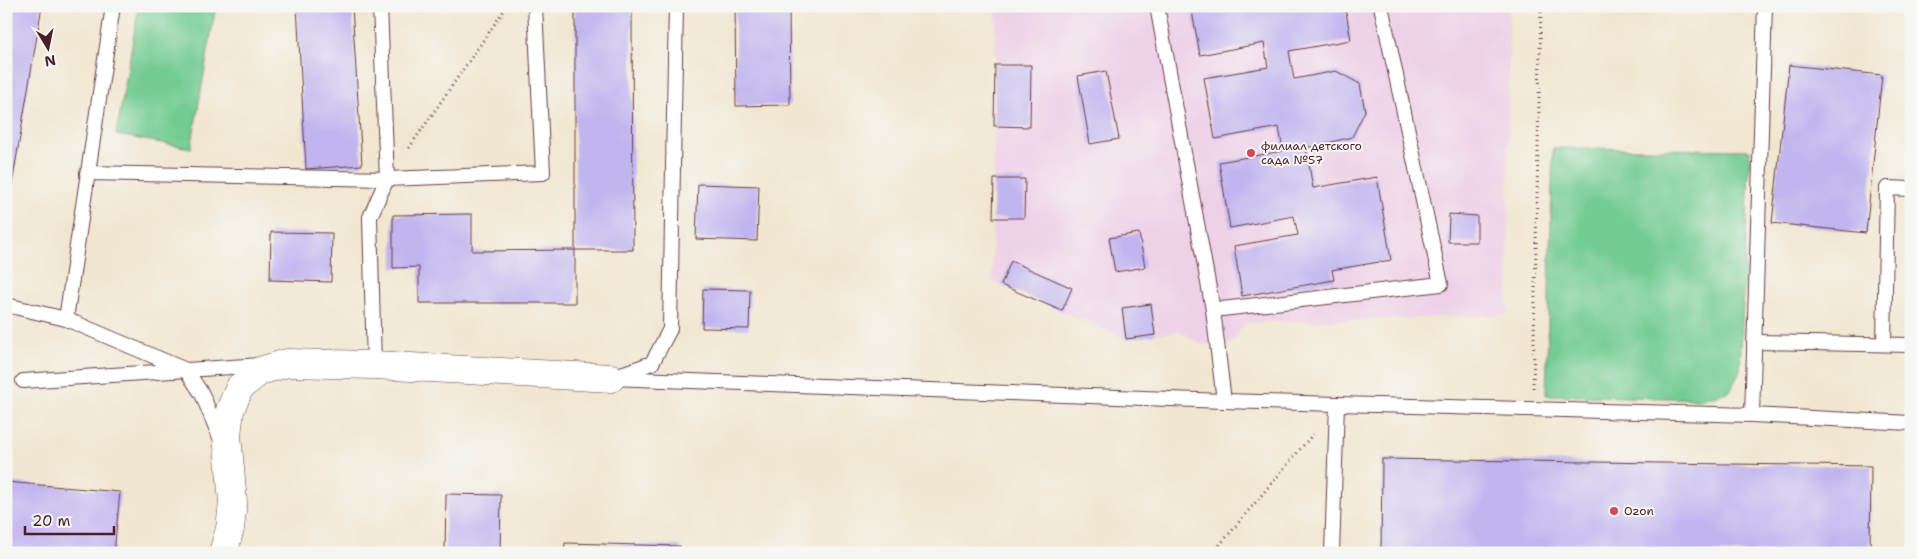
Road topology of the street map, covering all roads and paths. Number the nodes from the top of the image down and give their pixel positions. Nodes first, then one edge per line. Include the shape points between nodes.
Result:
1 (113, 6) edge
2 (380, 6) edge
3 (507, 6) edge
4 (535, 6) edge
5 (676, 6) edge
6 (1157, 6) edge
7 (1381, 6) edge
8 (1541, 6) edge
9 (1765, 6) edge
10 (87, 173) junction
11 (387, 180) junction
12 (1911, 189) edge
13 (6, 306) edge
14 (1212, 310) junction
15 (66, 319) junction
16 (1754, 342) junction
17 (1884, 344) junction
18 (1911, 345) edge
19 (286, 363) junction
20 (374, 365) junction
21 (186, 370) junction
22 (612, 378) junction
23 (23, 381) dead end
24 (1224, 401) junction
25 (1337, 404) junction
26 (1532, 411) junction
27 (1752, 415) junction
28 (1911, 423) edge
29 (231, 471) junction
30 (223, 553) edge
31 (1213, 553) edge
32 (1332, 553) edge

1 - 10 lane
2 - 11 lane
3 - 11 path
4 - 11 lane via 543,172
5 - 22 lane via 670,329 652,363
6 - 14 lane
7 - 14 lane via 1441,284
8 - 26 path
9 - 16 lane
10 - 11 lane
10 - 15 lane
11 - 20 lane via 370,216
12 - 17 lane via 1887,188
13 - 15 lane
14 - 24 lane
15 - 21 lane
16 - 17 lane
16 - 27 lane
17 - 18 lane
19 - 20 street
19 - 21 lane
19 - 29 street via 260,370 240,386 230,410 227,435
20 - 22 street
21 - 23 lane
21 - 29 lane via 214,418
22 - 24 lane
24 - 25 lane
25 - 26 lane
25 - 31 path
25 - 32 lane
26 - 27 lane
27 - 28 lane
29 - 30 street via 233,502

